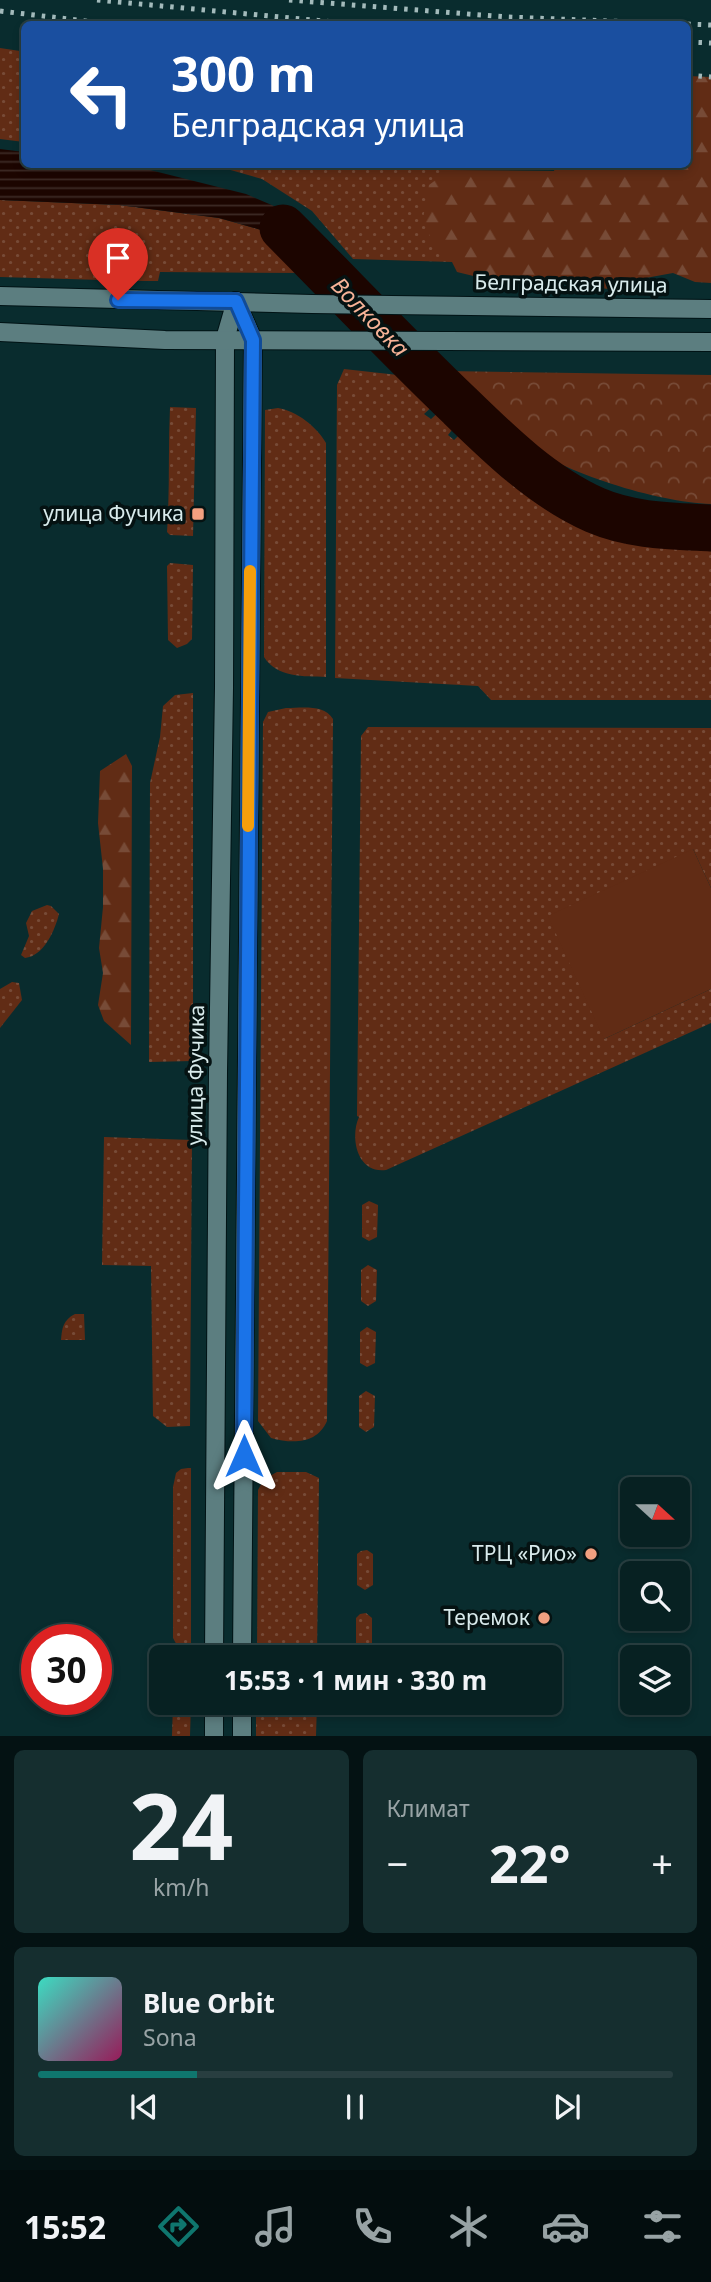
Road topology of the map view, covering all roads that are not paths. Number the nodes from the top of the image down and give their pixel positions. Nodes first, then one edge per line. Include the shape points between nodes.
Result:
1 (0, 296) edge
2 (236, 301) junction
3 (711, 309) edge
4 (0, 332) edge
5 (225, 339) junction
6 (253, 340) junction
7 (711, 342) edge
8 (214, 1645) edge
9 (242, 1645) edge
10 (214, 1715) edge
11 (242, 1715) edge
12 (214, 1736) edge
13 (242, 1736) edge

1 - 2 street
2 - 3 street, Белградская улица
2 - 5 street, улица Фучика
2 - 6 street
4 - 5 street
5 - 6 street
5 - 8 street, улица Фучика
6 - 7 street
6 - 9 street
10 - 12 street
11 - 13 street

